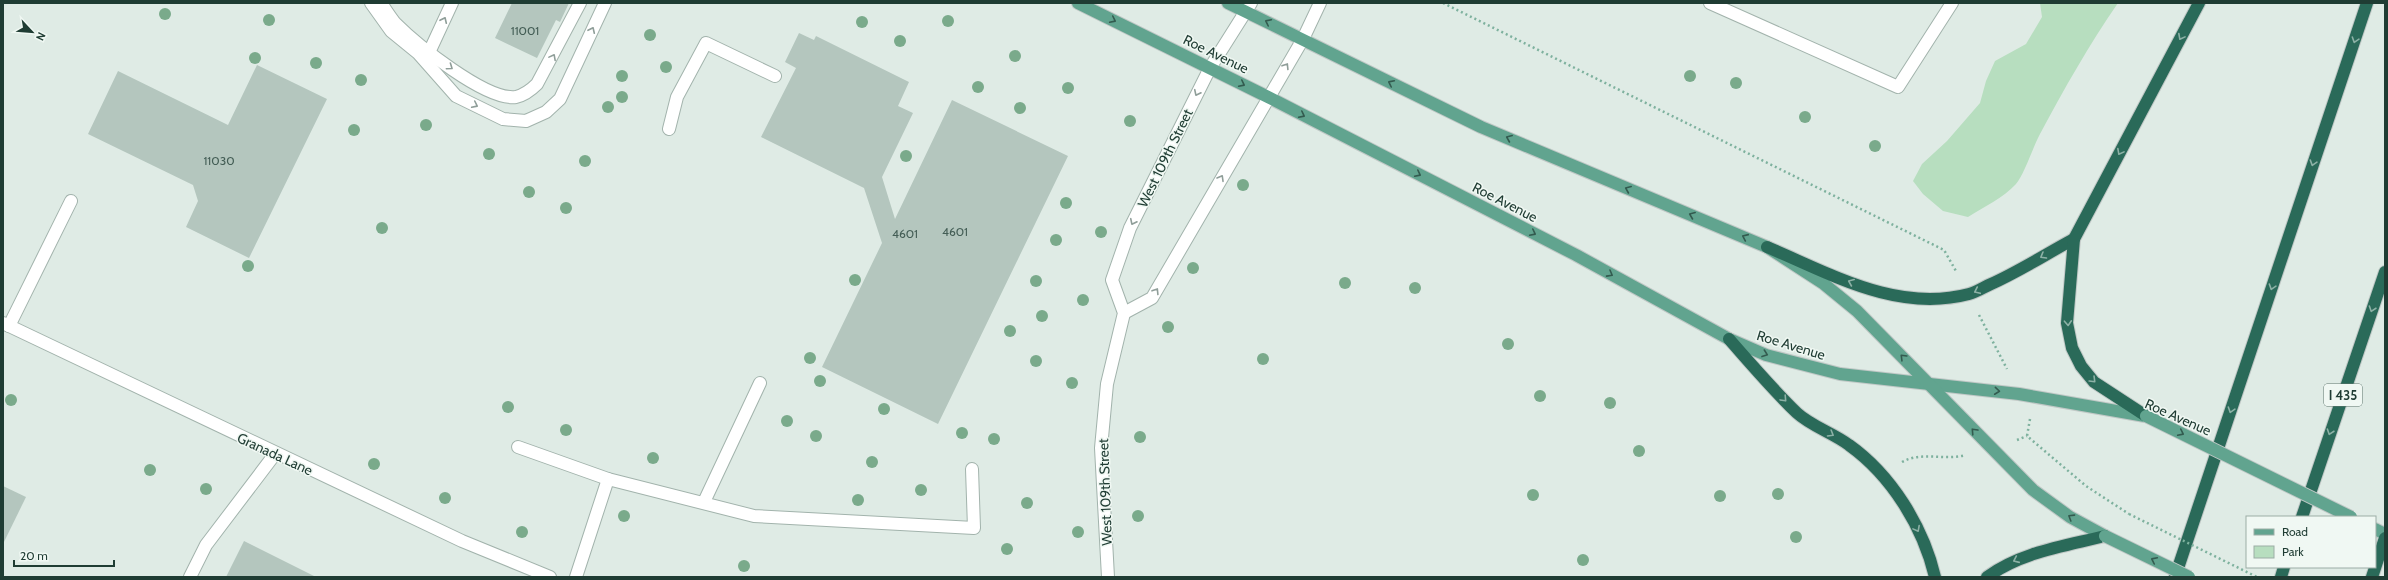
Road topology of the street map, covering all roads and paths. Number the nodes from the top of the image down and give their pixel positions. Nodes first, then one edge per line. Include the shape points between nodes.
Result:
1 (371, 3) edge
2 (381, 3) edge
3 (452, 3) edge
4 (580, 3) edge
5 (605, 3) edge
6 (1078, 3) edge
7 (1228, 3) edge
8 (1320, 3) edge
9 (1443, 3) edge
10 (1710, 3) edge
11 (1952, 3) edge
12 (2199, 3) edge
13 (2367, 3) edge
14 (1249, 8) edge
15 (1303, 39) junction
16 (427, 57) junction
17 (1210, 68) junction
18 (775, 76) dead end
19 (1268, 97) junction
20 (669, 128) dead end
21 (71, 201) dead end
22 (2074, 239) junction
23 (1767, 247) junction
24 (1949, 259) dead end
25 (2385, 272) edge
26 (1124, 313) junction
27 (1981, 319) dead end
28 (6, 325) edge
29 (1729, 339) junction
30 (1993, 343) dead end
31 (760, 383) dead end
32 (1930, 385) junction
33 (2146, 416) junction
34 (2030, 418) dead end
35 (2027, 436) junction
36 (2015, 441) dead end
37 (518, 447) dead end
38 (275, 454) junction
39 (1963, 456) dead end
40 (1896, 466) dead end
41 (972, 470) dead end
42 (608, 478) junction
43 (704, 502) junction
44 (2302, 516) edge
45 (2349, 516) edge
46 (2376, 530) edge
47 (2385, 534) edge
48 (2105, 536) junction
49 (2385, 538) edge
50 (2376, 565) edge
51 (190, 577) edge
52 (550, 577) edge
53 (576, 577) edge
54 (1108, 577) edge
55 (1935, 577) edge
56 (1987, 577) edge
57 (2175, 577) edge
58 (2189, 577) edge
59 (2257, 577) edge

1 - 16 street via 391,31 418,53
2 - 16 street via 394,22
16 -> 3 street
16 -> 4 street via 501,96 516,96 529,92 537,84
16 -> 5 street via 456,96 503,119 526,121 546,112 560,99
6 -> 17 main road, Roe Avenue
7 - 14 main road
8 - 15 street
9 - 24 path via 1944,250
10 - 11 street via 1898,87
12 -> 22 highway
13 -> 57 highway
15 -> 14 main road
14 - 17 street, West 109th Street
19 -> 15 street
23 -> 15 main road via 1481,127
17 -> 19 main road, Roe Avenue
17 -> 26 street, West 109th Street via 1130,228 1112,280
18 - 20 street via 706,43 677,97
26 -> 19 street via 1152,298
19 -> 29 main road, Roe Avenue via 1576,255
21 - 28 street
22 -> 23 highway via 1970,294 1936,299 1903,298 1875,292
22 -> 33 highway via 2067,323 2072,348 2081,366 2094,382
32 -> 23 main road via 1857,311 1824,284
25 -> 44 highway, I 435
26 - 54 street, West 109th Street via 1107,384 1101,448
27 - 30 path
28 - 38 street, Granada Lane
29 -> 32 main road, Roe Avenue via 1766,356 1840,374
29 -> 55 highway via 1798,414 1849,445 1883,476 1906,507 1922,538
31 - 43 street
32 -> 33 main road, Roe Avenue via 2019,394
48 -> 32 main road via 2070,517 2033,490
33 -> 45 main road, Roe Avenue, bridge
34 - 35 path
35 - 36 path
35 - 59 path, bridge via 2086,486 2129,514
37 - 42 street
38 - 51 street via 206,545
38 - 52 street, Granada Lane via 462,541
39 - 40 path via 1919,456
41 - 43 street via 974,528 754,516
42 - 43 street
42 - 53 street
46 - 47 main road
48 -> 56 highway via 2023,557
58 -> 48 main road, bridge
49 - 50 highway

